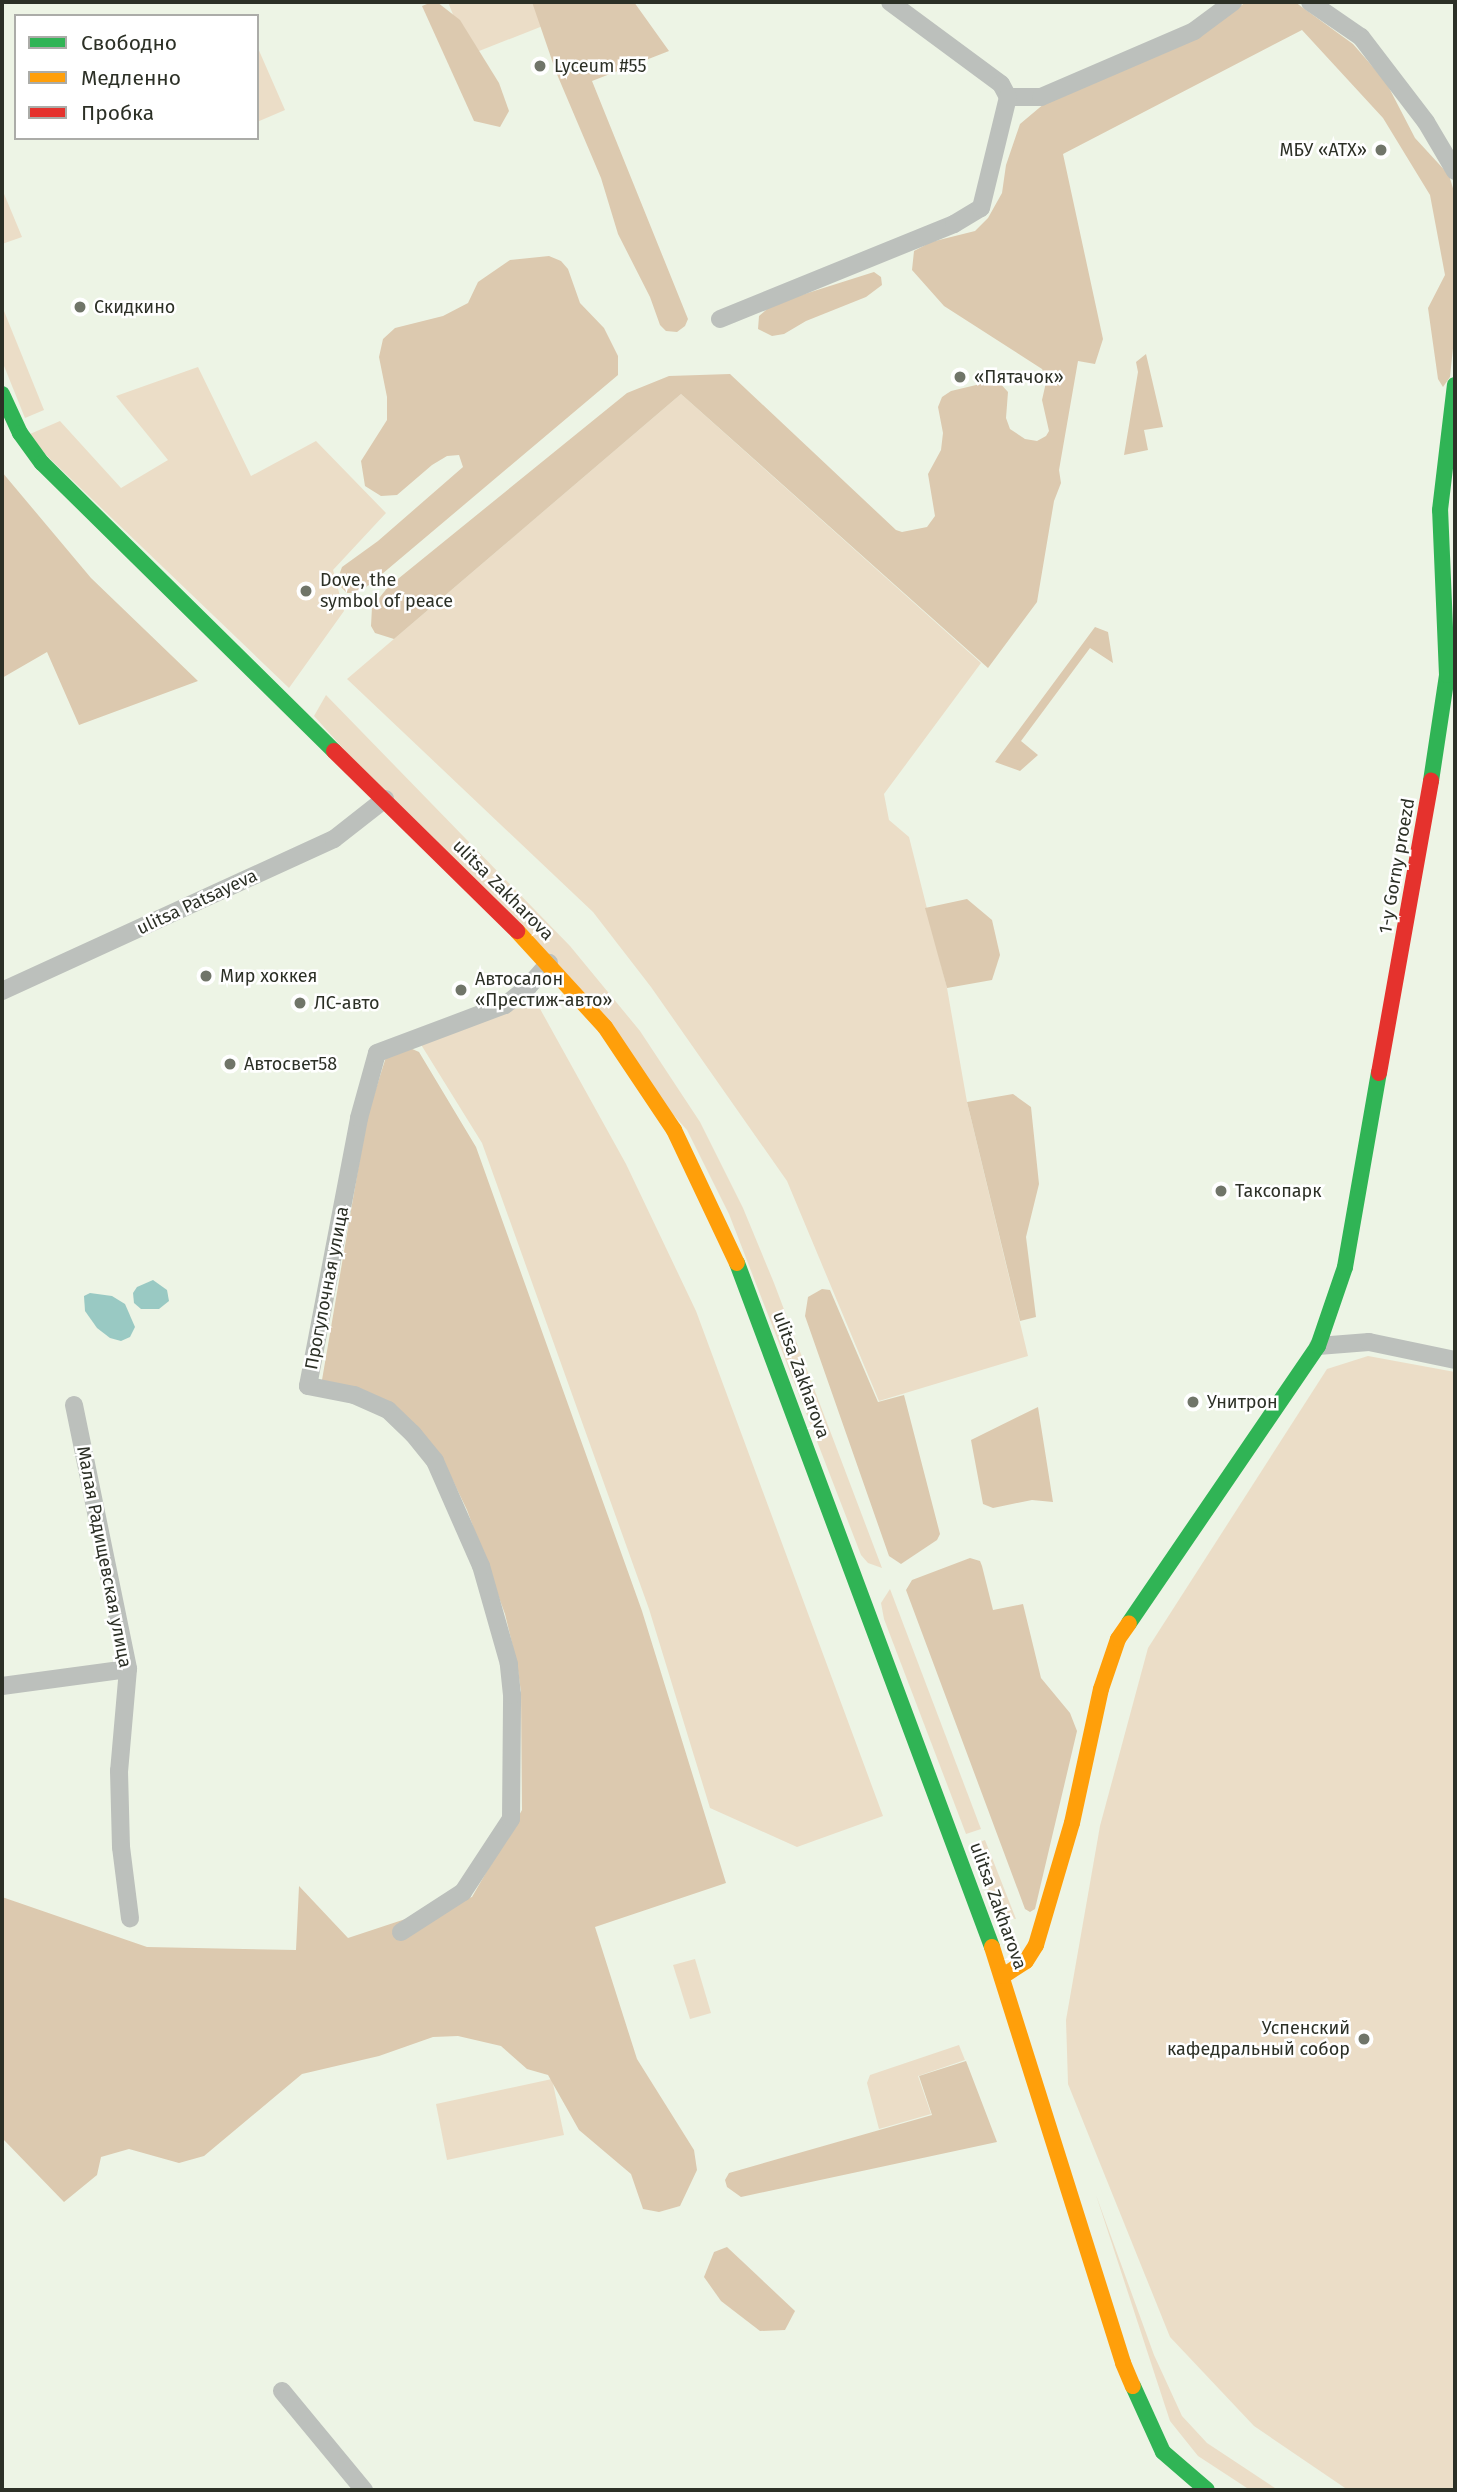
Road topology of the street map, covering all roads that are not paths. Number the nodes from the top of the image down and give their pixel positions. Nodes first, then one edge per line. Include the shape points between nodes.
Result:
1 (890, 2) edge
2 (1233, 2) edge
3 (1310, 2) edge
4 (1008, 97) junction
5 (1455, 171) edge
6 (720, 319) dead end
7 (1455, 385) edge
8 (2, 394) edge
9 (385, 799) junction
10 (549, 963) junction
11 (2, 991) edge
12 (1318, 1346) junction
13 (1455, 1360) edge
14 (74, 1405) dead end
15 (128, 1669) junction
16 (2, 1686) edge
17 (130, 1918) dead end
18 (401, 1933) dead end
19 (1003, 1976) junction
20 (282, 2391) dead end
21 (364, 2490) edge
22 (1207, 2490) edge

1 - 4 street via 1001,84
2 - 4 street via 1194,31 1041,97
3 - 5 street via 1361,37 1426,122
4 - 6 street via 981,208 954,224
7 - 12 main road, 1-y Gorny proezd via 1440,510 1447,675 1437,749 1345,1267
8 - 9 main road, ulitsa Zakharova via 20,433 42,463
9 - 10 main road, ulitsa Zakharova
9 - 11 street, ulitsa Patsayeva via 334,839
10 - 18 street, Прогулочная улица via 505,1005 377,1053 359,1118 308,1386 354,1395 388,1410 435,1461 481,1566 499,1622 512,1695 511,1819 463,1892
10 - 19 main road, ulitsa Zakharova via 605,1027 674,1130 746,1283
12 - 13 street via 1369,1342
12 - 19 main road, 1-y Gorny proezd via 1118,1639 1036,1945 1027,1961
14 - 15 street, Малая Радищевская улица
15 - 16 street
15 - 17 street, Малая Радищевская улица via 120,1771 121,1847
19 - 22 main road, ulitsa Zakharova via 1123,2364 1163,2452
20 - 21 street

